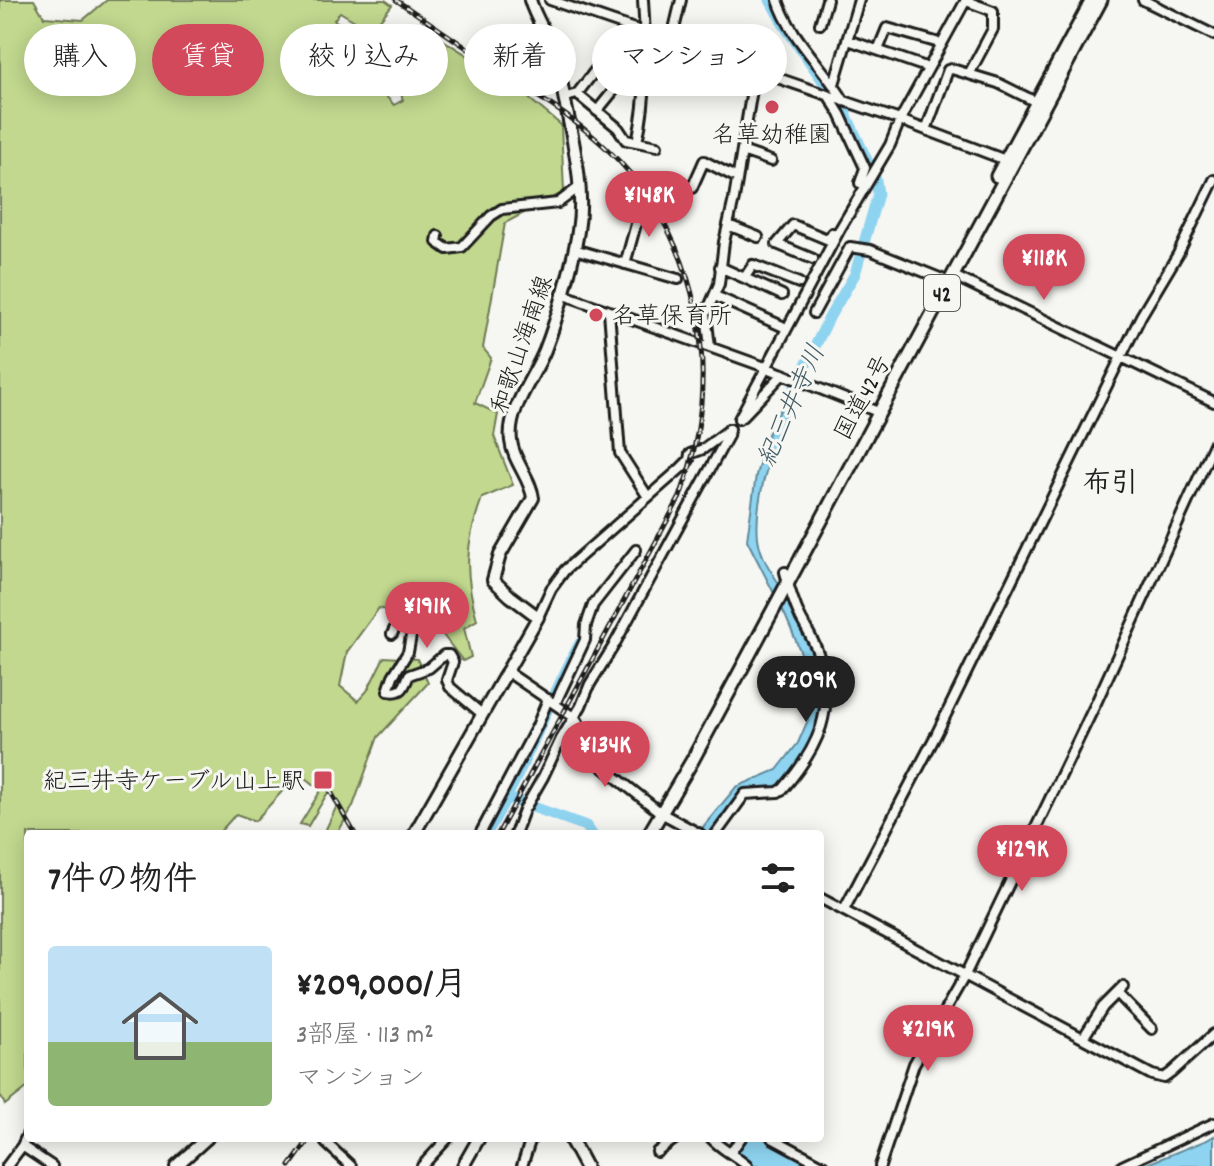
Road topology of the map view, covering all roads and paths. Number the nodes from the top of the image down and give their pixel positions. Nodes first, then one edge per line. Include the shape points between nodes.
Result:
1 (530, 0) edge
2 (550, 0) edge
3 (643, 0) edge
4 (681, 0) edge
5 (778, 0) edge
6 (827, 0) edge
7 (859, 0) edge
8 (1092, 0) edge
9 (1101, 0) edge
10 (1143, 0) edge
11 (967, 1) edge
12 (539, 24) edge
13 (619, 24) edge
14 (644, 24) edge
15 (675, 24) edge
16 (820, 24) dead end
17 (1214, 35) edge
18 (848, 40) junction
19 (936, 42) dead end
20 (878, 50) junction
21 (923, 66) dead end
22 (592, 74) edge
23 (969, 74) junction
24 (787, 82) edge
25 (834, 84) junction
26 (576, 92) edge
27 (572, 96) joint
28 (609, 96) edge
29 (644, 96) edge
30 (751, 96) edge
31 (829, 97) junction
32 (844, 101) junction
33 (1036, 102) junction
34 (597, 111) junction
35 (900, 120) junction
36 (926, 130) junction
37 (637, 142) junction
38 (657, 146) dead end
39 (742, 151) junction
40 (771, 161) dead end
41 (1008, 162) junction
42 (737, 178) junction
43 (1214, 180) edge
44 (578, 188) junction
45 (692, 188) dead end
46 (641, 206) dead end
47 (728, 225) junction
48 (438, 236) dead end
49 (758, 237) dead end
50 (574, 249) junction
51 (813, 259) dead end
52 (625, 264) junction
53 (720, 267) junction
54 (745, 277) junction
55 (947, 277) junction
56 (678, 279) dead end
57 (799, 283) dead end
58 (562, 294) junction
59 (782, 295) dead end
60 (715, 296) junction
61 (609, 311) junction
62 (814, 313) dead end
63 (782, 326) dead end
64 (710, 347) junction
65 (1122, 357) junction
66 (765, 367) junction
67 (783, 374) junction
68 (1214, 402) edge
69 (875, 410) junction
70 (739, 419) junction
71 (729, 429) junction
72 (1214, 444) edge
73 (648, 497) junction
74 (636, 550) dead end
75 (785, 580) junction
76 (538, 617) junction
77 (392, 634) dead end
78 (506, 671) junction
79 (552, 702) junction
80 (482, 714) junction
81 (575, 718) junction
82 (661, 813) junction
83 (416, 830) edge
84 (482, 830) edge
85 (516, 830) edge
86 (651, 830) edge
87 (692, 830) edge
88 (719, 830) edge
89 (824, 900) edge
90 (844, 910) junction
91 (965, 975) junction
92 (1152, 1029) dead end
93 (1214, 1034) edge
94 (1083, 1038) junction
95 (1214, 1123) edge
96 (24, 1142) edge
97 (203, 1142) edge
98 (326, 1142) edge
99 (444, 1142) edge
100 (477, 1142) edge
101 (485, 1142) edge
102 (530, 1142) edge
103 (572, 1142) edge
104 (671, 1142) edge
105 (715, 1142) edge
106 (738, 1142) edge
107 (779, 1142) edge
108 (22, 1146) junction
109 (732, 1150) junction
110 (657, 1152) dead end
111 (7, 1166) edge
112 (52, 1166) edge
113 (176, 1166) edge
114 (351, 1166) edge
115 (422, 1166) edge
116 (463, 1166) edge
117 (471, 1166) edge
118 (522, 1166) edge
119 (585, 1166) edge
120 (747, 1166) edge
121 (824, 1166) edge
122 (880, 1166) edge
123 (1122, 1166) edge

1 - 12 main road, 和歌山海南線
2 - 13 street
3 - 14 street
4 - 15 street
5 - 25 street via 792,29
6 - 16 street
7 - 18 street
8 - 33 highway, 国道42号 / 42
9 - 41 highway, 国道42号 / 42
10 - 17 street
11 - 23 street via 993,11 993,29
11 - 35 street
18 - 20 street
18 - 25 street
19 - 20 street via 887,28
20 - 21 street
22 - 26 street
23 - 33 street
23 - 36 street via 948,70
24 - 31 street
25 - 32 street
27 - 34 street
27 - 44 main road, 和歌山海南線
28 - 34 street
29 - 37 street
30 - 39 street
31 - 32 street
31 - 51 street via 865,173 829,240 793,225 777,244
32 - 35 street
33 - 41 highway, 国道42号 / 42
34 - 37 street via 626,140
35 - 36 street
35 - 66 street
36 - 41 street
37 - 38 street
39 - 40 street
39 - 42 street
41 - 55 highway, 国道42号 / 42
42 - 45 street via 704,161
42 - 47 street
43 - 65 street
44 - 48 street via 558,203 502,209 462,247 447,249 437,242
44 - 50 main road, 和歌山海南線
46 - 52 street
47 - 49 street
47 - 53 street
50 - 52 street
50 - 58 main road, 和歌山海南線
52 - 56 street
53 - 54 street
53 - 60 street
54 - 57 street via 753,265
54 - 59 street
55 - 62 street via 850,247
55 - 65 street
55 - 69 highway, 国道42号 / 42
58 - 61 street
58 - 76 main road, 和歌山海南線 via 545,350 513,421 511,441 533,498 500,555 493,580
60 - 63 street
60 - 64 street via 706,314
61 - 64 street
61 - 73 street via 620,453
64 - 66 street
65 - 68 street
65 - 90 street
66 - 67 street
66 - 70 street
67 - 69 street
67 - 70 street
69 - 75 highway, 国道42号 / 42
70 - 71 street
71 - 73 street via 690,454
71 - 81 street
72 - 91 street
73 - 76 street via 565,570
74 - 79 street via 593,605 585,640
75 - 82 highway, 国道42号 / 42
75 - 88 street via 818,653 826,698 820,734 783,789 745,794
76 - 78 main road
77 - 80 street via 402,614 414,620 408,652 388,691 402,691 409,675 449,655 450,687
78 - 79 street
78 - 80 main road
79 - 81 street
79 - 84 street
80 - 83 main road
81 - 82 street via 569,740
81 - 85 street
82 - 86 highway, 国道42号 / 42
82 - 87 street
89 - 90 street
90 - 91 street
91 - 94 street
91 - 122 street via 914,1064
92 - 94 street via 1120,990
93 - 94 street via 1164,1078
95 - 123 street
96 - 108 street
97 - 113 main road
98 - 114 street
99 - 115 street
100 - 116 main road
101 - 117 main road
102 - 118 street
103 - 119 highway
104 - 110 street
105 - 109 street via 724,1151
106 - 109 street
107 - 121 street
108 - 111 street
108 - 112 street
109 - 120 street

